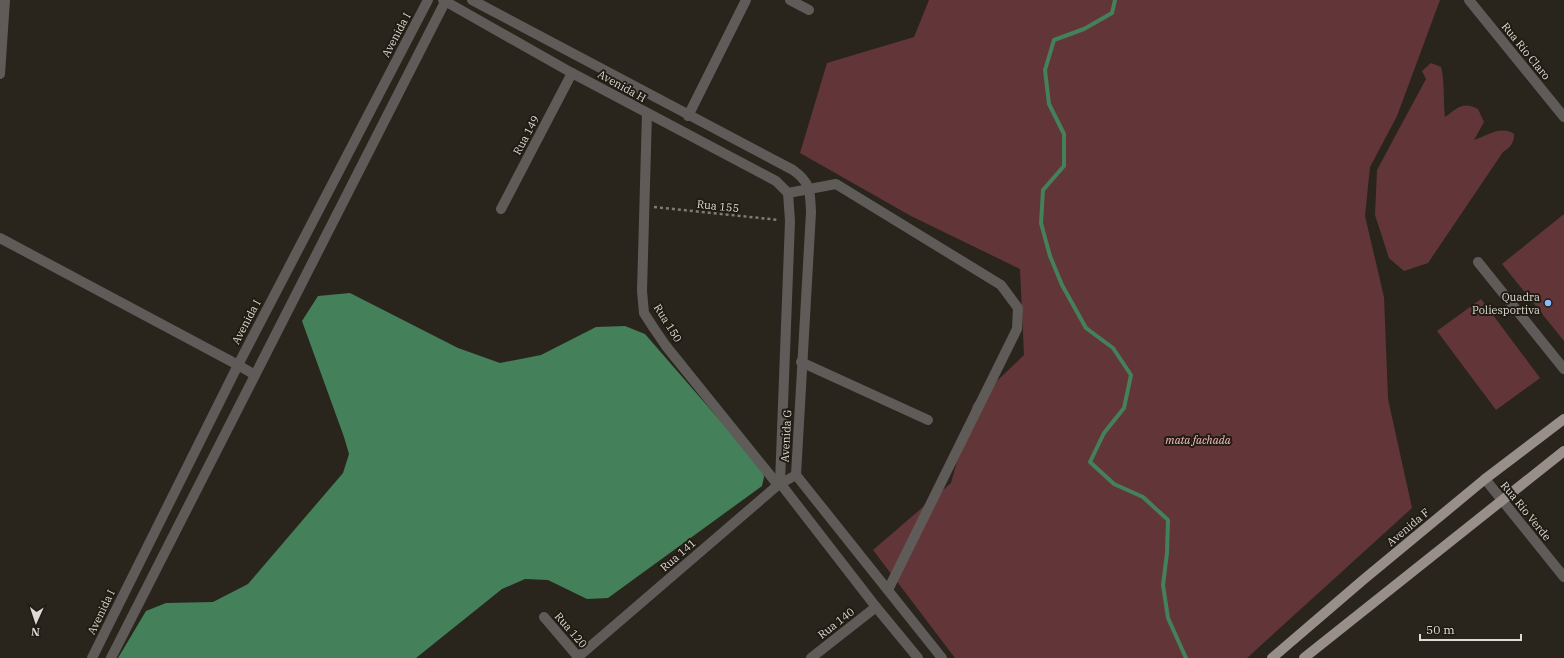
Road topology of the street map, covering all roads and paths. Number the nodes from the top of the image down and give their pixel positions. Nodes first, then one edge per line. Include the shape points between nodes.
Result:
1 (5, 0) edge
2 (428, 0) edge
3 (445, 0) edge
4 (472, 0) edge
5 (746, 0) edge
6 (790, 0) edge
7 (1469, 0) edge
8 (809, 10) dead end
9 (572, 72) junction
10 (0, 74) edge
11 (647, 113) junction
12 (688, 116) junction
13 (1564, 116) edge
14 (809, 189) junction
15 (788, 193) junction
16 (644, 206) junction
17 (501, 209) dead end
18 (790, 221) junction
19 (0, 238) edge
20 (1478, 262) dead end
21 (801, 362) junction
22 (238, 364) junction
23 (1564, 369) edge
24 (255, 375) junction
25 (1564, 419) edge
26 (928, 420) dead end
27 (1564, 451) edge
28 (796, 475) junction
29 (1485, 479) junction
30 (779, 484) junction
31 (1502, 500) junction
32 (1564, 577) edge
33 (888, 590) junction
34 (876, 607) junction
35 (544, 617) dead end
36 (579, 657) edge
37 (92, 658) edge
38 (111, 658) edge
39 (811, 658) edge
40 (918, 658) edge
41 (942, 658) edge
42 (1272, 658) edge
43 (1304, 658) edge

1 - 10 street
2 - 22 street, Avenida I
3 - 9 street, Avenida H
3 - 24 street
4 - 12 street, Avenida H
5 - 12 street
6 - 8 street
7 - 13 street, Rua Rio Claro
9 - 11 street, Avenida H
9 - 17 street, Rua 149
11 - 15 street, Avenida H via 776,181
11 - 16 street, Rua 150
12 - 14 street, Avenida H via 792,170 802,177
14 - 15 street
14 - 21 street, Avenida G via 811,219
14 - 33 street via 836,184 1001,284 1018,308 1017,329
15 - 18 street, Avenida G
16 - 18 path, Rua 155
16 - 30 street, Rua 150 via 644,313 666,346
18 - 30 street, Avenida G
19 - 22 street
20 - 23 street
21 - 26 street
21 - 28 street, Avenida G
22 - 24 street
22 - 37 street, Avenida I
24 - 38 street
25 - 29 main road, Avenida F
27 - 31 main road
28 - 30 street, Rua 141
28 - 33 street, Avenida G
29 - 31 street, Rua Rio Verde
29 - 42 main road, Avenida F
30 - 34 street
30 - 36 street, Rua 141
31 - 32 street, Rua Rio Verde
31 - 43 main road
33 - 41 street, Avenida G
34 - 39 street, Rua 140
34 - 40 street
35 - 36 street, Rua 120

